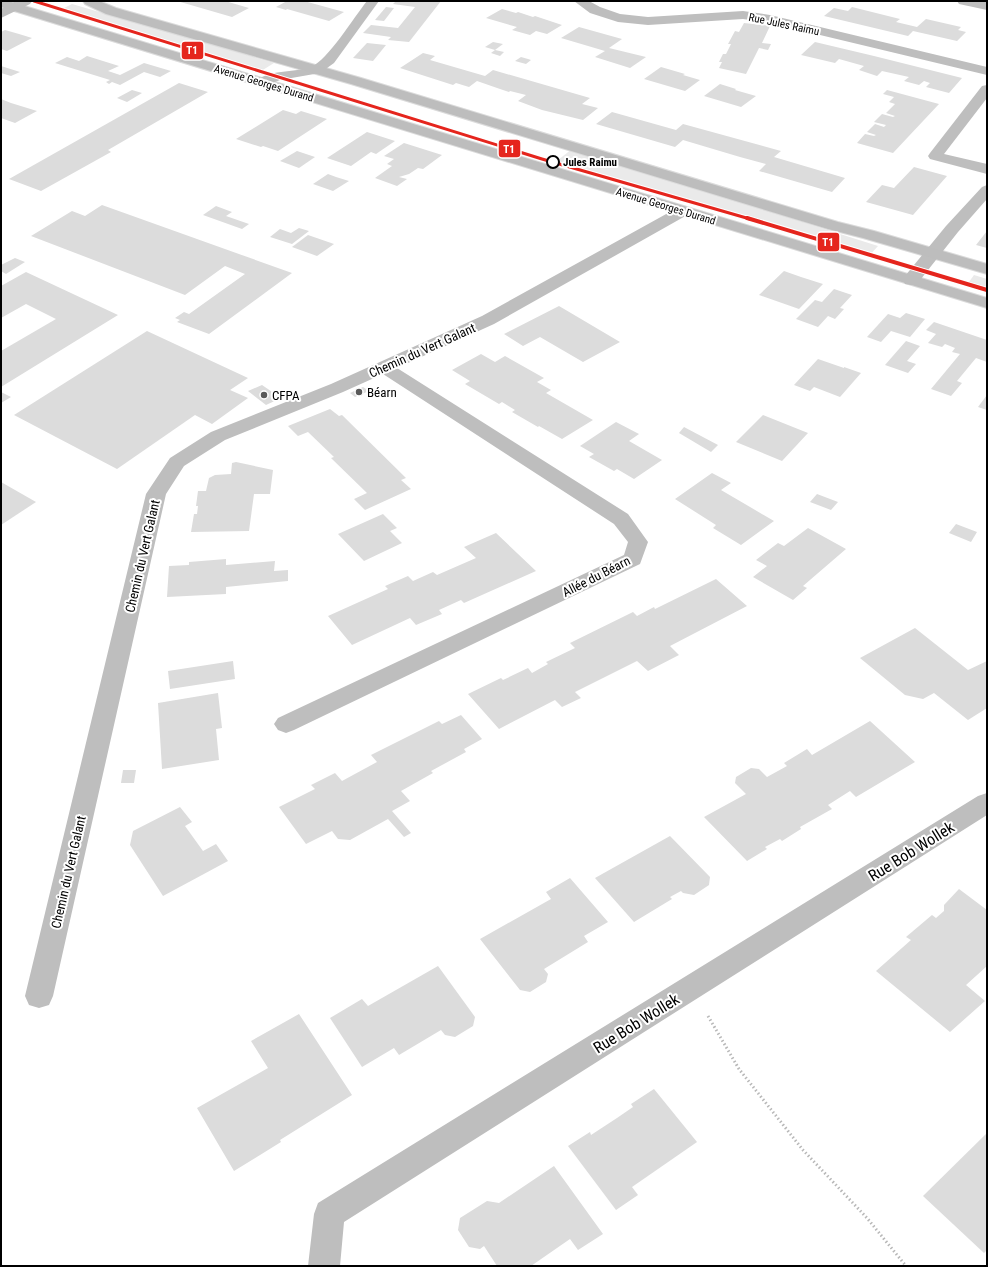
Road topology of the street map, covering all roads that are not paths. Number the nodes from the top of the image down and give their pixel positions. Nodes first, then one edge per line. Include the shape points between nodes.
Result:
1 (26, 1) edge
2 (89, 1) edge
3 (373, 1) edge
4 (580, 1) edge
5 (963, 1) edge
6 (7, 5) edge
7 (987, 6) edge
8 (1, 14) edge
9 (315, 70) junction
10 (987, 71) edge
11 (262, 83) junction
12 (987, 89) edge
13 (987, 169) edge
14 (987, 190) edge
15 (683, 211) junction
16 (933, 253) junction
17 (987, 269) edge
18 (911, 280) junction
19 (987, 303) edge
20 (384, 367) junction
21 (286, 724) dead end
22 (987, 803) edge
23 (39, 996) dead end
24 (324, 1266) edge

1 - 6 street
2 - 9 main road, Avenue Georges Durand via 111,11
3 - 9 street via 329,60
4 - 10 street, Rue Jules Raimu via 595,10 618,18 648,21 743,15 770,19
5 - 7 street
6 - 8 street
6 - 11 main road, Avenue Georges Durand
9 - 11 street via 276,77
9 - 16 main road, Avenue Georges Durand via 834,226
11 - 15 main road, Avenue Georges Durand
12 - 13 street via 935,156
14 - 16 street
15 - 18 main road, Avenue Georges Durand
15 - 20 street, Chemin du Vert Galant via 488,320
16 - 17 main road, Avenue Georges Durand
16 - 18 street
18 - 19 main road, Avenue Georges Durand
20 - 21 street, Allée du Béarn via 622,519 638,542 634,559
20 - 23 street, Chemin du Vert Galant via 218,436 177,462 156,494
22 - 24 street, Rue Bob Wollek via 329,1214

